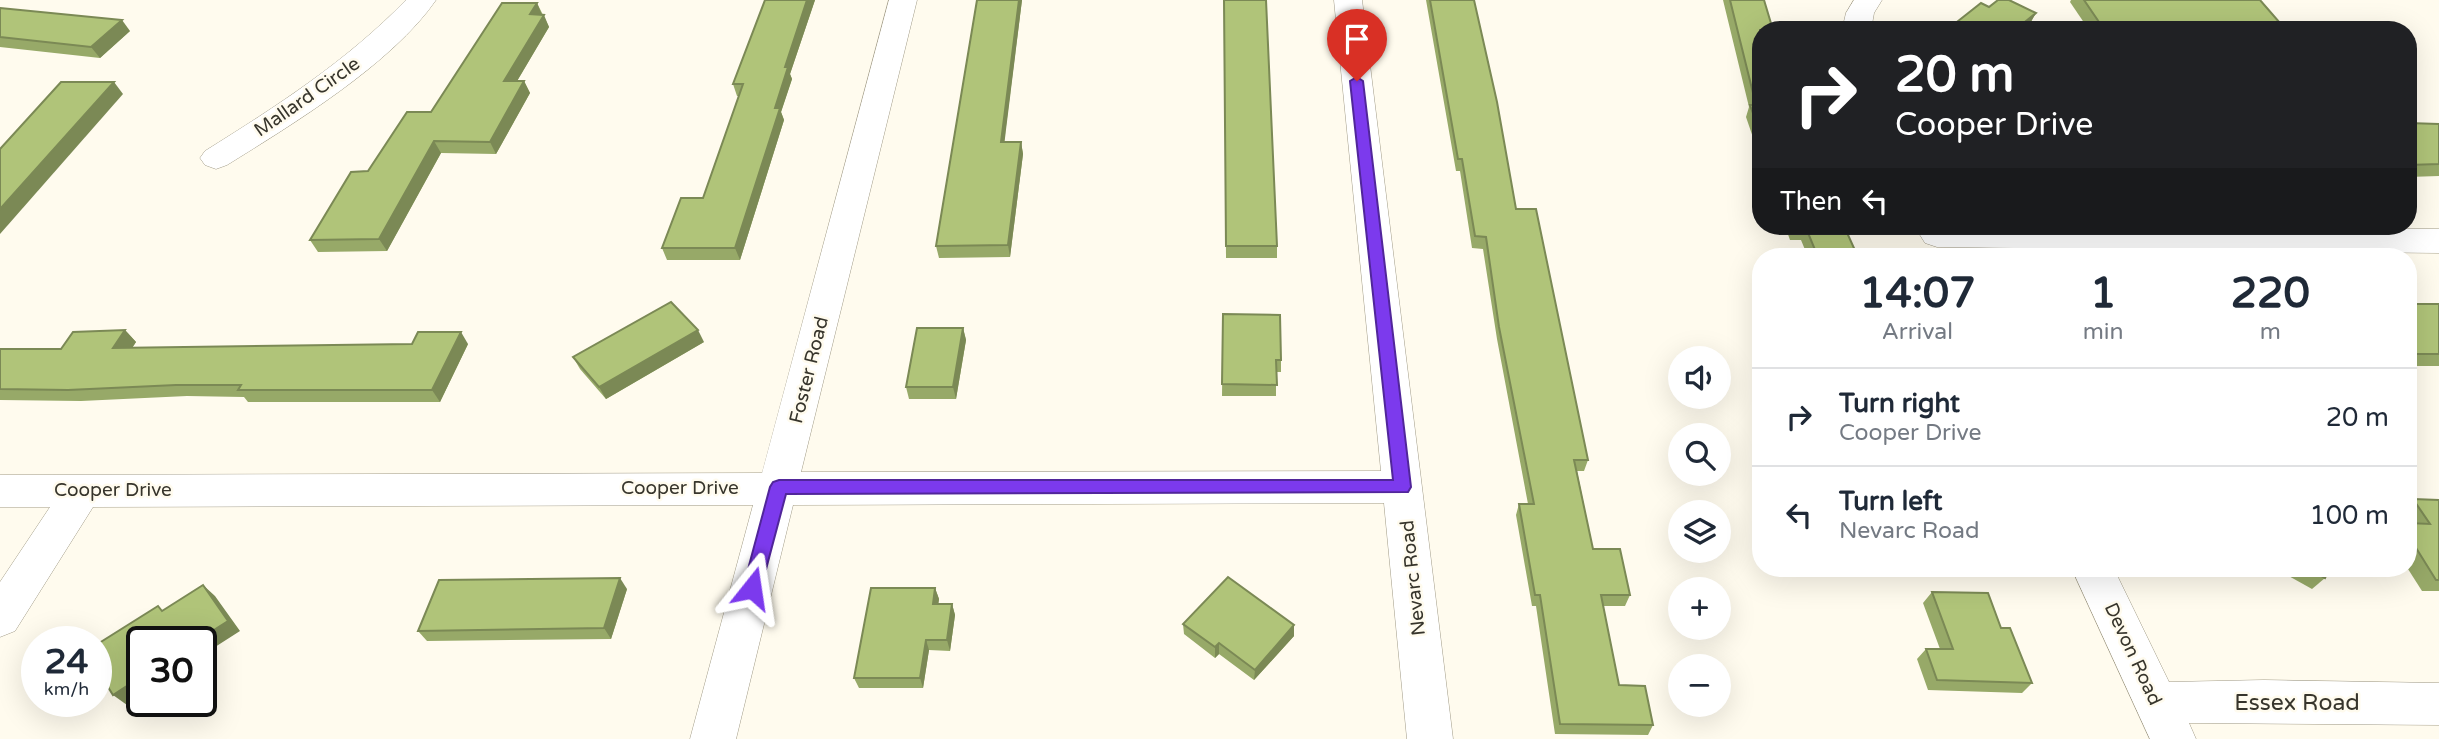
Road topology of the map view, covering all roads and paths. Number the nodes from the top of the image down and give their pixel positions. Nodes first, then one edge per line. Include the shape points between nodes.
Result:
1 (422, 0) edge
2 (903, 0) edge
3 (1348, 0) edge
4 (1868, 0) edge
5 (1858, 21) edge
6 (216, 158) dead end
7 (1939, 239) edge
8 (2439, 241) edge
9 (779, 487) junction
10 (1402, 487) junction
11 (0, 491) edge
12 (82, 491) junction
13 (2097, 577) edge
14 (0, 618) edge
15 (2439, 704) edge
16 (2164, 721) edge
17 (713, 739) edge
18 (1430, 739) edge

1 - 6 street, Mallard Circle via 338,79
2 - 9 street, Foster Road
3 - 10 street, Nevarc Road
4 - 5 street
7 - 8 street
9 - 10 street, Cooper Drive
9 - 12 street, Cooper Drive
9 - 17 street, Foster Road
10 - 18 street, Nevarc Road
11 - 12 street, Cooper Drive
12 - 14 street
13 - 16 street, Devon Road
15 - 16 street, Essex Road via 2264,701

